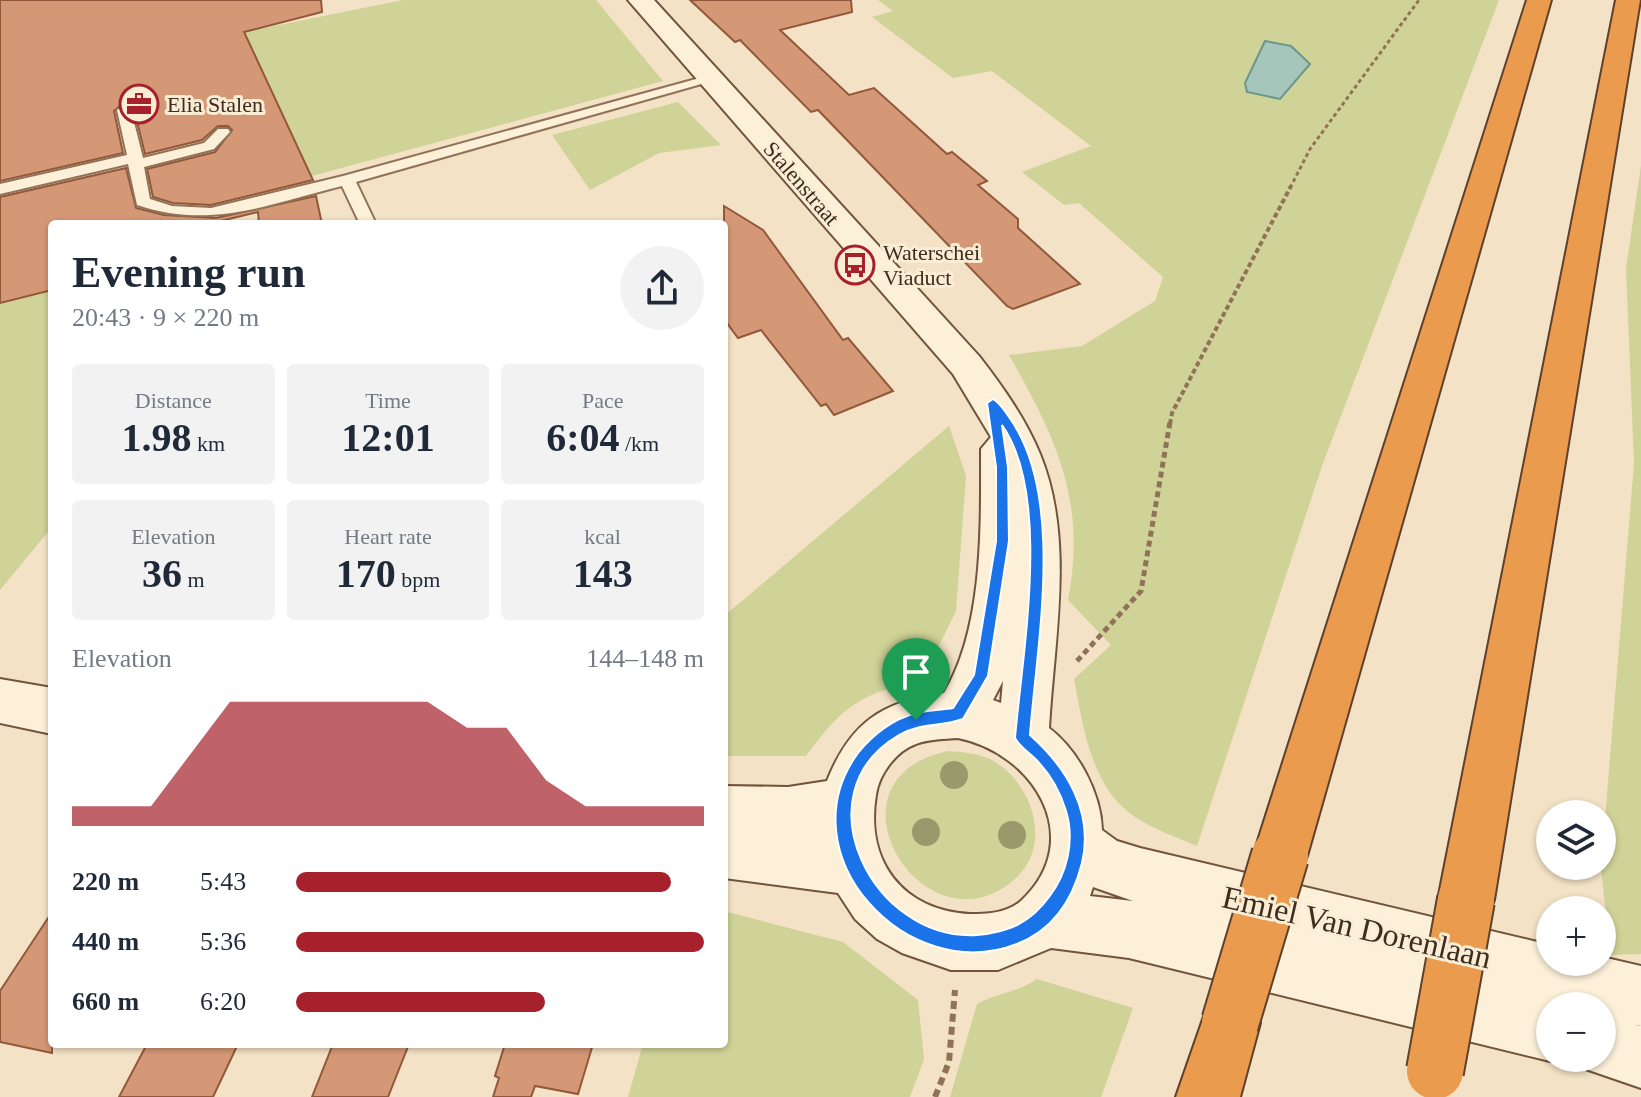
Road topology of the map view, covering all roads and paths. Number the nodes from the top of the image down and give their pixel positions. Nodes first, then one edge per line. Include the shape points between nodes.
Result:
1 (640, 0) edge
2 (1419, 0) edge
3 (1539, 0) edge
4 (1628, 0) edge
5 (712, 79) junction
6 (124, 110) dead end
7 (223, 132) dead end
8 (135, 161) junction
9 (347, 180) junction
10 (0, 189) edge
11 (366, 220) edge
12 (993, 403) junction
13 (1067, 672) dead end
14 (0, 701) edge
15 (48, 710) edge
16 (958, 715) junction
17 (1023, 738) junction
18 (845, 804) junction
19 (728, 812) edge
20 (1078, 845) junction
21 (728, 852) edge
22 (854, 868) junction
23 (1043, 919) junction
24 (957, 945) junction
25 (1641, 996) edge
26 (1536, 1028) edge
27 (1616, 1049) edge
28 (1641, 1057) edge
29 (1432, 1084) edge
30 (935, 1097) edge
31 (1208, 1097) edge

1 - 5 street, Stalenstraat
2 - 13 path via 1310,149 1172,413 1141,591
3 - 31 highway, bridge
4 - 29 highway, bridge
5 - 9 lane
5 - 12 street, Stalenstraat via 966,365
6 - 8 lane
7 - 8 lane via 209,146
8 - 9 lane via 143,202 170,211 211,213
8 - 10 lane
9 - 11 lane
12 - 16 street, Stalenstraat via 1002,467 1003,541 981,676
12 - 17 street, Stalenstraat via 1023,455 1038,543
14 - 15 street
16 - 17 street via 991,722
16 - 18 street via 916,720 892,731 857,768
17 - 20 street via 1064,786 1075,814
18 - 19 street via 788,813
18 - 22 street via 845,836
20 - 23 street via 1068,885
20 - 25 street, Emiel Van Dorenlaan via 1101,863 1140,876
21 - 22 street
22 - 24 street via 884,910 905,926
23 - 24 street via 1002,941
23 - 26 street, Emiel Van Dorenlaan via 1129,929
24 - 30 path via 949,1062
27 - 28 street

